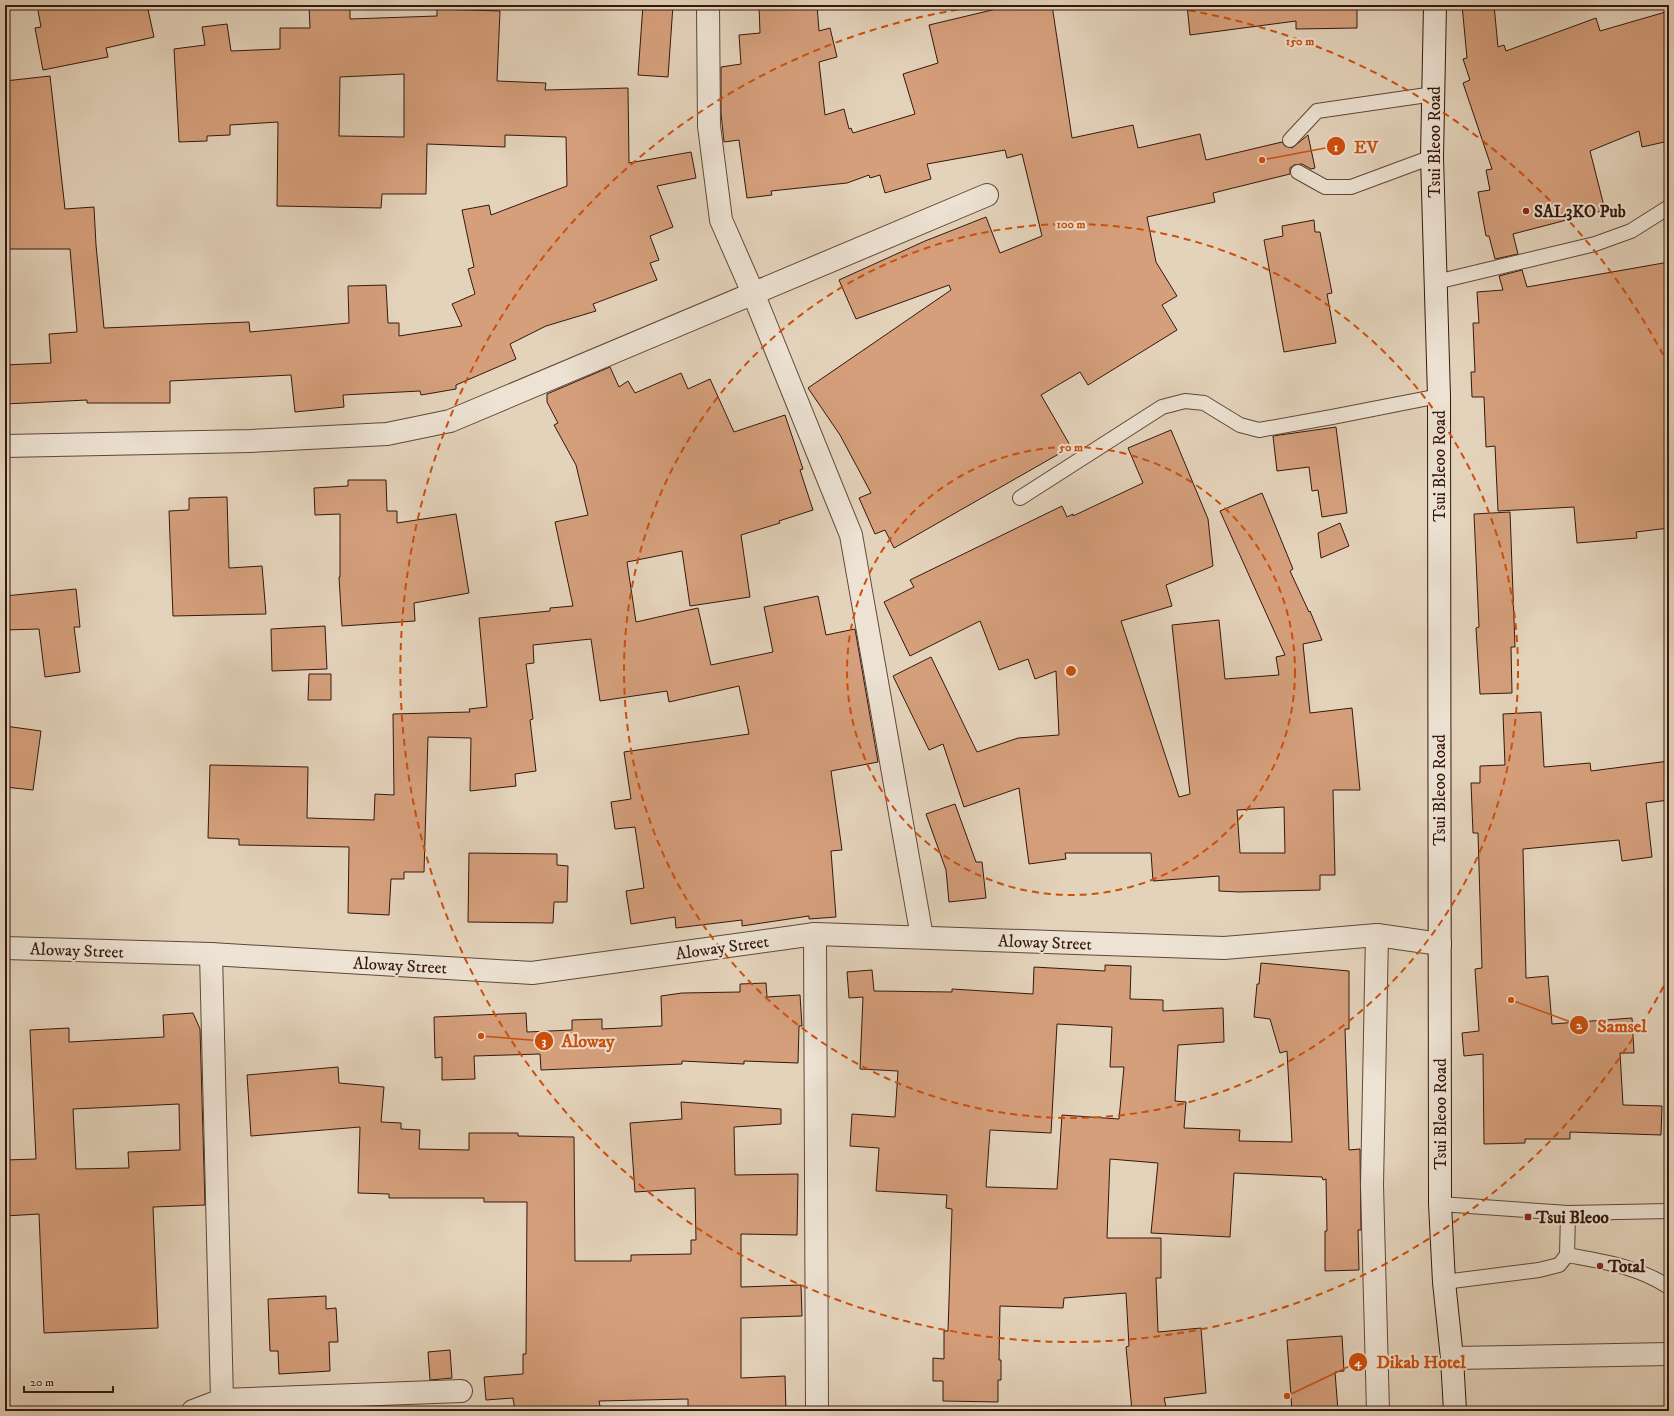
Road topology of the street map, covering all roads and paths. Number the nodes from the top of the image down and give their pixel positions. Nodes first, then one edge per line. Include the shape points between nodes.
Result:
1 (708, 5) edge
2 (1435, 5) edge
3 (1434, 94) junction
4 (1290, 140) dead end
5 (1432, 157) junction
6 (1298, 172) dead end
7 (987, 195) dead end
8 (1669, 207) edge
9 (1436, 282) junction
10 (753, 293) junction
11 (1439, 396) junction
12 (5, 446) edge
13 (1020, 498) dead end
14 (815, 934) junction
15 (1377, 935) junction
16 (922, 937) junction
17 (1440, 944) junction
18 (5, 948) edge
19 (211, 954) junction
20 (1440, 1204) junction
21 (1669, 1212) edge
22 (1568, 1213) junction
23 (1567, 1255) junction
24 (1444, 1282) junction
25 (1669, 1288) edge
26 (1669, 1354) edge
27 (1452, 1358) junction
28 (461, 1391) dead end
29 (222, 1400) junction
30 (193, 1411) edge
31 (817, 1411) edge
32 (1378, 1411) edge
33 (1455, 1411) edge

1 - 10 street via 709,126 721,220
2 - 3 street, Tsui Bleoo Road
3 - 4 lane via 1317,111
3 - 5 street, Tsui Bleoo Road
5 - 6 lane via 1351,187 1325,187
5 - 9 street, Tsui Bleoo Road
7 - 10 street
8 - 9 lane via 1631,231 1595,244
9 - 11 street, Tsui Bleoo Road
10 - 12 street via 450,421 388,434 251,441
10 - 16 street via 850,535
11 - 13 lane via 1259,430 1240,425 1204,403 1185,401 1162,407
11 - 17 street, Tsui Bleoo Road
14 - 16 street, Aloway Street
14 - 19 street, Aloway Street via 532,973
14 - 31 street
15 - 16 street, Aloway Street via 1224,948
15 - 17 street, Aloway Street
15 - 32 street via 1372,1185
17 - 20 street, Tsui Bleoo Road
18 - 19 street, Aloway Street
19 - 29 street
20 - 22 lane
20 - 24 street, Tsui Bleoo Road
21 - 22 lane
22 - 23 lane
23 - 24 lane via 1559,1265 1538,1270
23 - 25 lane via 1622,1265
24 - 27 street, Tsui Bleoo Road
26 - 27 street
27 - 33 street, Tsui Bleoo Road
28 - 29 street
29 - 30 street

